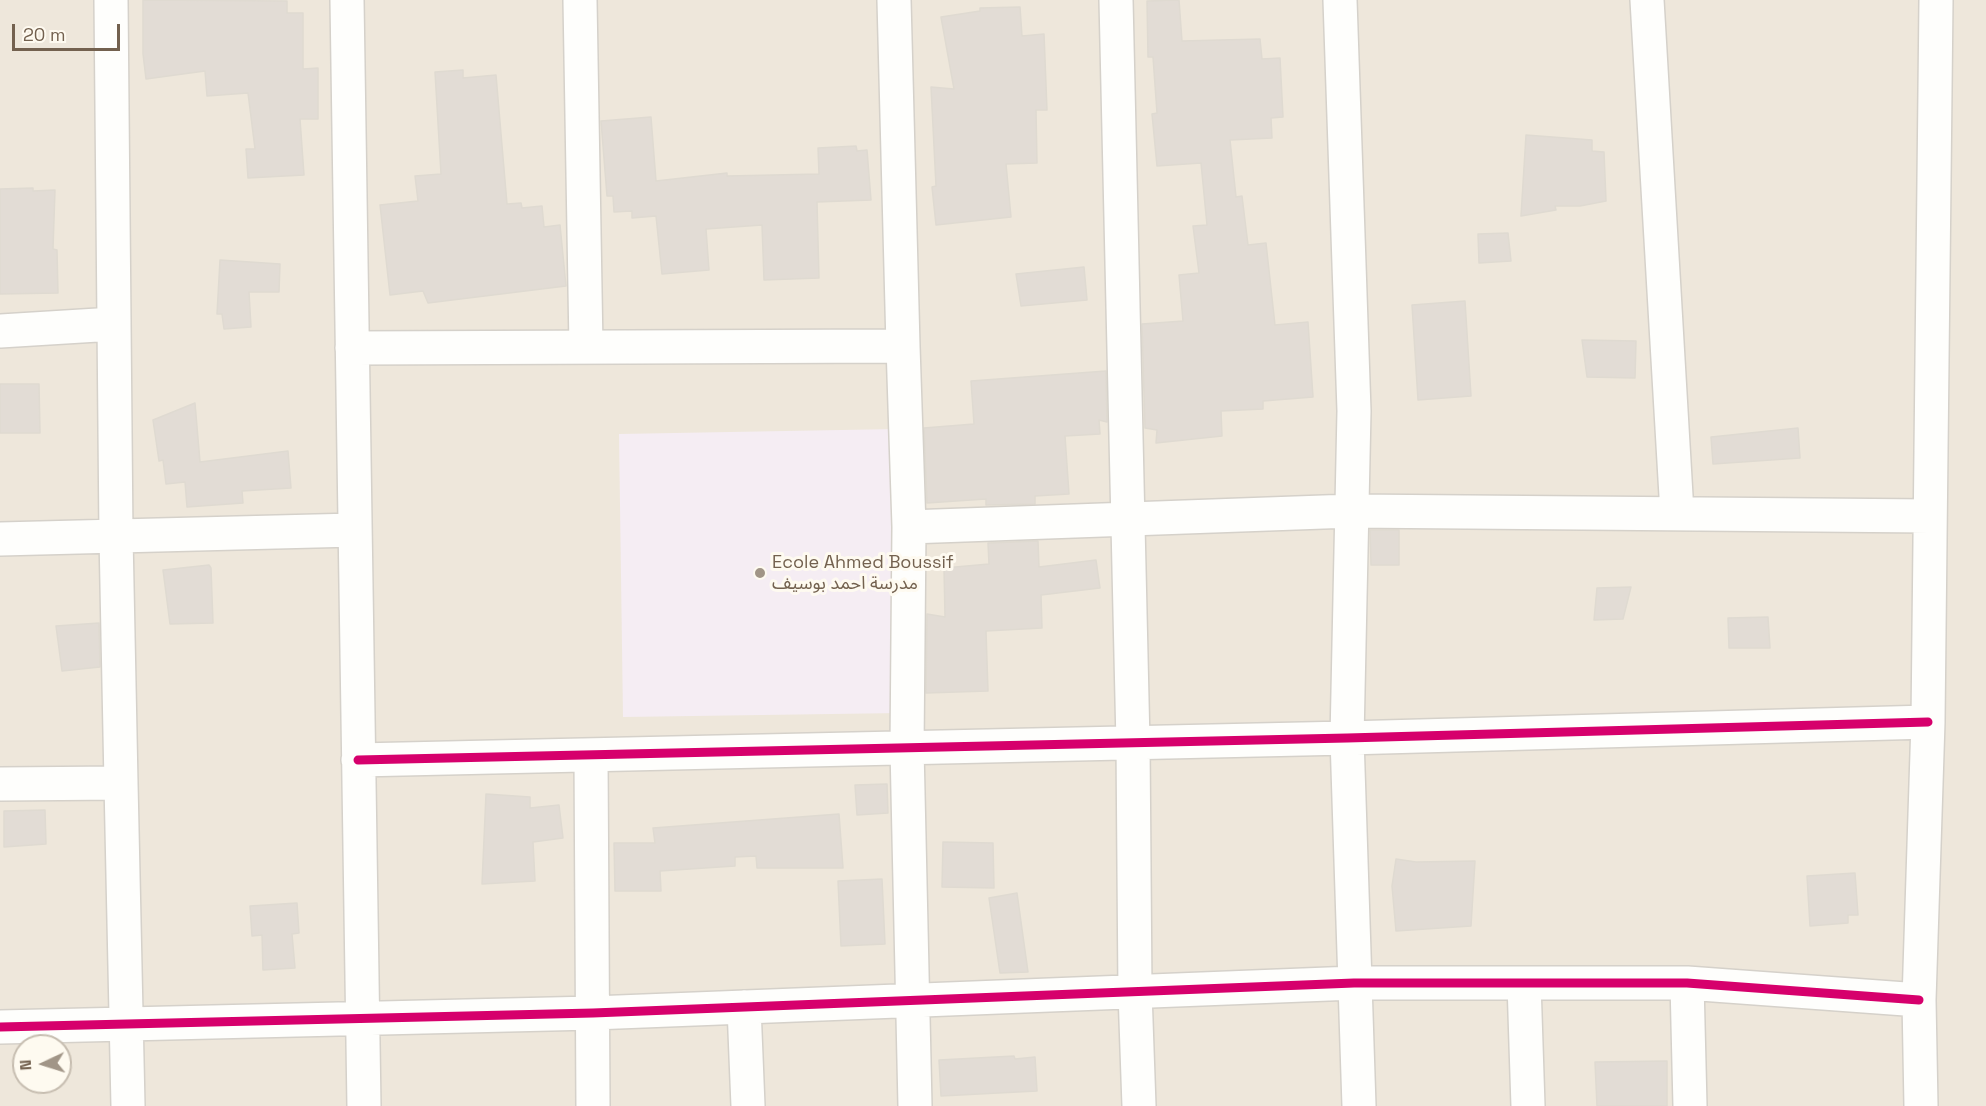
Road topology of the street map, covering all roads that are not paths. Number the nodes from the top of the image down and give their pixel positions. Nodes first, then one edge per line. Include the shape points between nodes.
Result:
1 (111, 0) edge
2 (347, 0) edge
3 (580, 0) edge
4 (894, 0) edge
5 (1116, 0) edge
6 (1340, 0) edge
7 (1647, 0) edge
8 (1936, 0) edge
9 (114, 324) junction
10 (0, 331) edge
11 (903, 346) junction
12 (586, 347) junction
13 (352, 348) junction
14 (1351, 511) junction
15 (1677, 513) junction
16 (1930, 516) junction
17 (1128, 518) junction
18 (909, 527) junction
19 (355, 530) junction
20 (116, 536) junction
21 (0, 539) edge
22 (1928, 722) junction
23 (1347, 738) junction
24 (1133, 743) junction
25 (907, 748) junction
26 (591, 754) junction
27 (358, 760) junction
28 (121, 783) junction
29 (0, 784) edge
30 (1354, 983) junction
31 (1524, 983) junction
32 (1687, 983) junction
33 (1135, 992) junction
34 (911, 1000) junction
35 (1919, 1000) junction
36 (744, 1007) junction
37 (593, 1013) junction
38 (363, 1018) junction
39 (127, 1024) junction
40 (0, 1027) edge
41 (128, 1106) edge
42 (364, 1106) edge
43 (593, 1106) edge
44 (748, 1106) edge
45 (915, 1106) edge
46 (1139, 1106) edge
47 (1359, 1106) edge
48 (1528, 1106) edge
49 (1690, 1106) edge
50 (1921, 1106) edge

1 - 9 street
2 - 13 street
3 - 12 street
4 - 11 street
5 - 17 street
6 - 14 street via 1354,411
7 - 15 street
8 - 16 street
9 - 10 street
9 - 20 street
11 - 12 street
11 - 18 street
12 - 13 street
13 - 19 street
14 - 15 street
14 - 17 street
14 - 23 street
15 - 16 street
16 - 22 street
17 - 18 street
17 - 24 street
18 - 25 street
19 - 20 street
19 - 27 street
20 - 21 street
20 - 28 street
22 - 23 street
22 - 35 street
23 - 24 street
23 - 30 street
24 - 25 street
24 - 33 street
25 - 26 street
25 - 34 street
26 - 27 street
26 - 37 street
27 - 38 street
28 - 29 street
28 - 39 street
30 - 31 street
30 - 33 street
30 - 47 street
31 - 32 street
31 - 48 street
32 - 35 street
32 - 49 street
33 - 34 street
33 - 46 street
34 - 36 street
34 - 45 street
35 - 50 street
36 - 37 street
36 - 44 street
37 - 38 street
37 - 43 street
38 - 39 street
38 - 42 street
39 - 40 street
39 - 41 street

